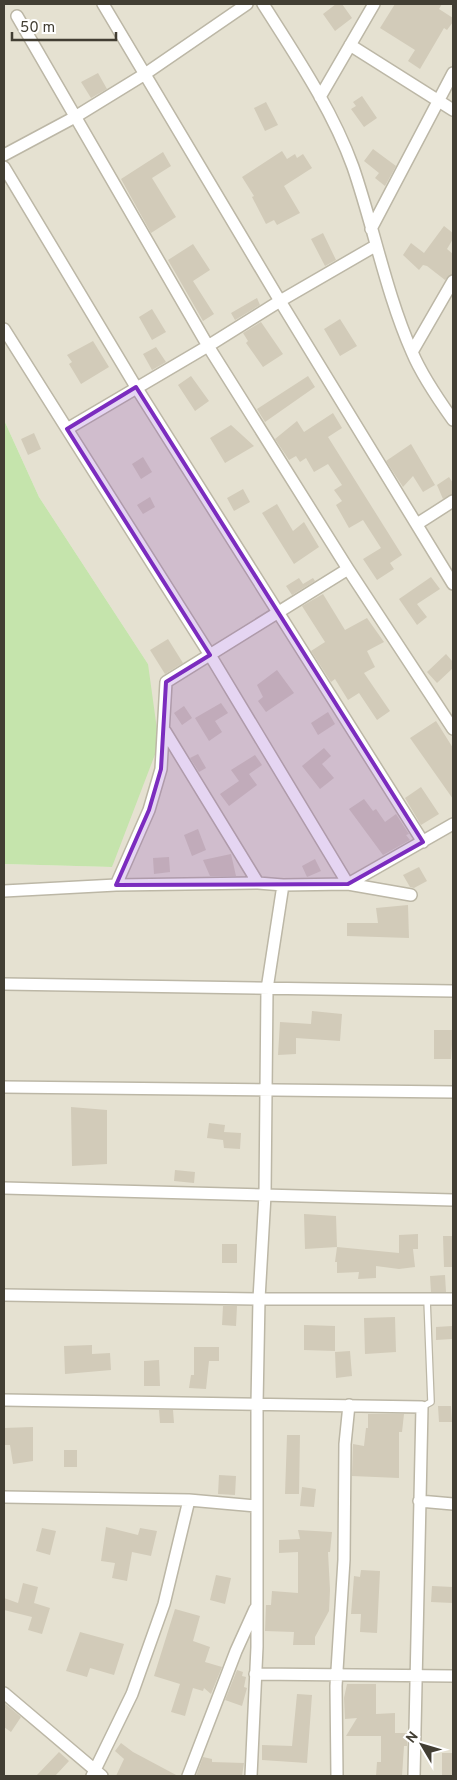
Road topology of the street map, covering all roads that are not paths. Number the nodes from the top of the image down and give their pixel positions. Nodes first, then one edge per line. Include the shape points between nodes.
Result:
1 (103, 4) edge
2 (247, 4) edge
3 (263, 4) edge
4 (374, 4) edge
5 (16, 16) dead end
6 (350, 45) junction
7 (453, 73) edge
8 (145, 74) junction
9 (320, 97) junction
10 (438, 101) junction
11 (453, 110) edge
12 (75, 116) junction
13 (4, 155) edge
14 (4, 167) edge
15 (371, 229) junction
16 (376, 246) junction
17 (453, 281) edge
18 (280, 301) junction
19 (4, 329) edge
20 (208, 346) junction
21 (412, 352) junction
22 (136, 387) junction
23 (453, 420) edge
24 (67, 429) junction
25 (453, 502) edge
26 (417, 524) junction
27 (348, 569) junction
28 (453, 584) edge
29 (278, 612) junction
30 (210, 655) junction
31 (453, 729) edge
32 (165, 731) junction
33 (453, 824) edge
34 (423, 842) junction
35 (258, 883) junction
36 (348, 884) junction
37 (283, 885) junction
38 (116, 886) junction
39 (4, 891) edge
40 (411, 895) dead end
41 (4, 984) edge
42 (268, 989) junction
43 (453, 992) edge
44 (4, 1087) edge
45 (266, 1090) junction
46 (453, 1092) edge
47 (4, 1188) edge
48 (265, 1195) junction
49 (453, 1200) edge
50 (4, 1295) edge
51 (259, 1299) junction
52 (427, 1299) junction
53 (453, 1299) edge
54 (4, 1400) edge
55 (257, 1404) junction
56 (349, 1405) junction
57 (422, 1406) junction
58 (4, 1497) edge
59 (189, 1500) junction
60 (419, 1502) junction
61 (453, 1504) edge
62 (256, 1506) junction
63 (256, 1605) junction
64 (255, 1674) junction
65 (337, 1675) junction
66 (416, 1676) junction
67 (453, 1676) edge
68 (4, 1693) edge
69 (97, 1774) edge
70 (188, 1776) edge
71 (251, 1776) edge
72 (337, 1776) edge
73 (414, 1776) edge

1 - 8 street
2 - 8 street
3 - 9 street
4 - 6 street
5 - 12 street
6 - 9 street
6 - 10 street
7 - 10 street
8 - 12 street
8 - 18 street
9 - 15 street via 352,166
10 - 11 street
10 - 15 street
12 - 13 street
12 - 20 street
14 - 22 street
15 - 16 street
16 - 18 street
16 - 21 street
17 - 21 street
18 - 20 street
18 - 26 street
19 - 24 street
20 - 22 street
20 - 27 street
21 - 23 street via 433,392
22 - 24 street
22 - 29 street
24 - 30 street
25 - 26 street
26 - 28 street
27 - 29 street
27 - 31 street
29 - 30 street
29 - 34 street
30 - 32 street via 166,682
30 - 36 street
32 - 35 street
32 - 38 street via 161,769 149,810
33 - 34 street
34 - 36 street
35 - 37 street
35 - 38 street
36 - 37 street
36 - 40 street
37 - 42 street
38 - 39 street
41 - 42 street
42 - 43 street
42 - 45 street
44 - 45 street
45 - 46 street
45 - 48 street
47 - 48 street
48 - 49 street
48 - 51 street
50 - 51 street
51 - 52 street
51 - 55 street
52 - 53 street
52 - 57 lane via 431,1402
54 - 55 street
55 - 56 street
55 - 62 street
56 - 57 street
56 - 65 street
57 - 60 street
58 - 59 street
59 - 62 street
59 - 69 street via 161,1613 132,1694
60 - 61 street
60 - 66 street
62 - 63 street
63 - 64 street
63 - 70 street
64 - 65 street
64 - 71 street
65 - 66 street
65 - 72 street
66 - 67 street
66 - 73 street
68 - 69 street

